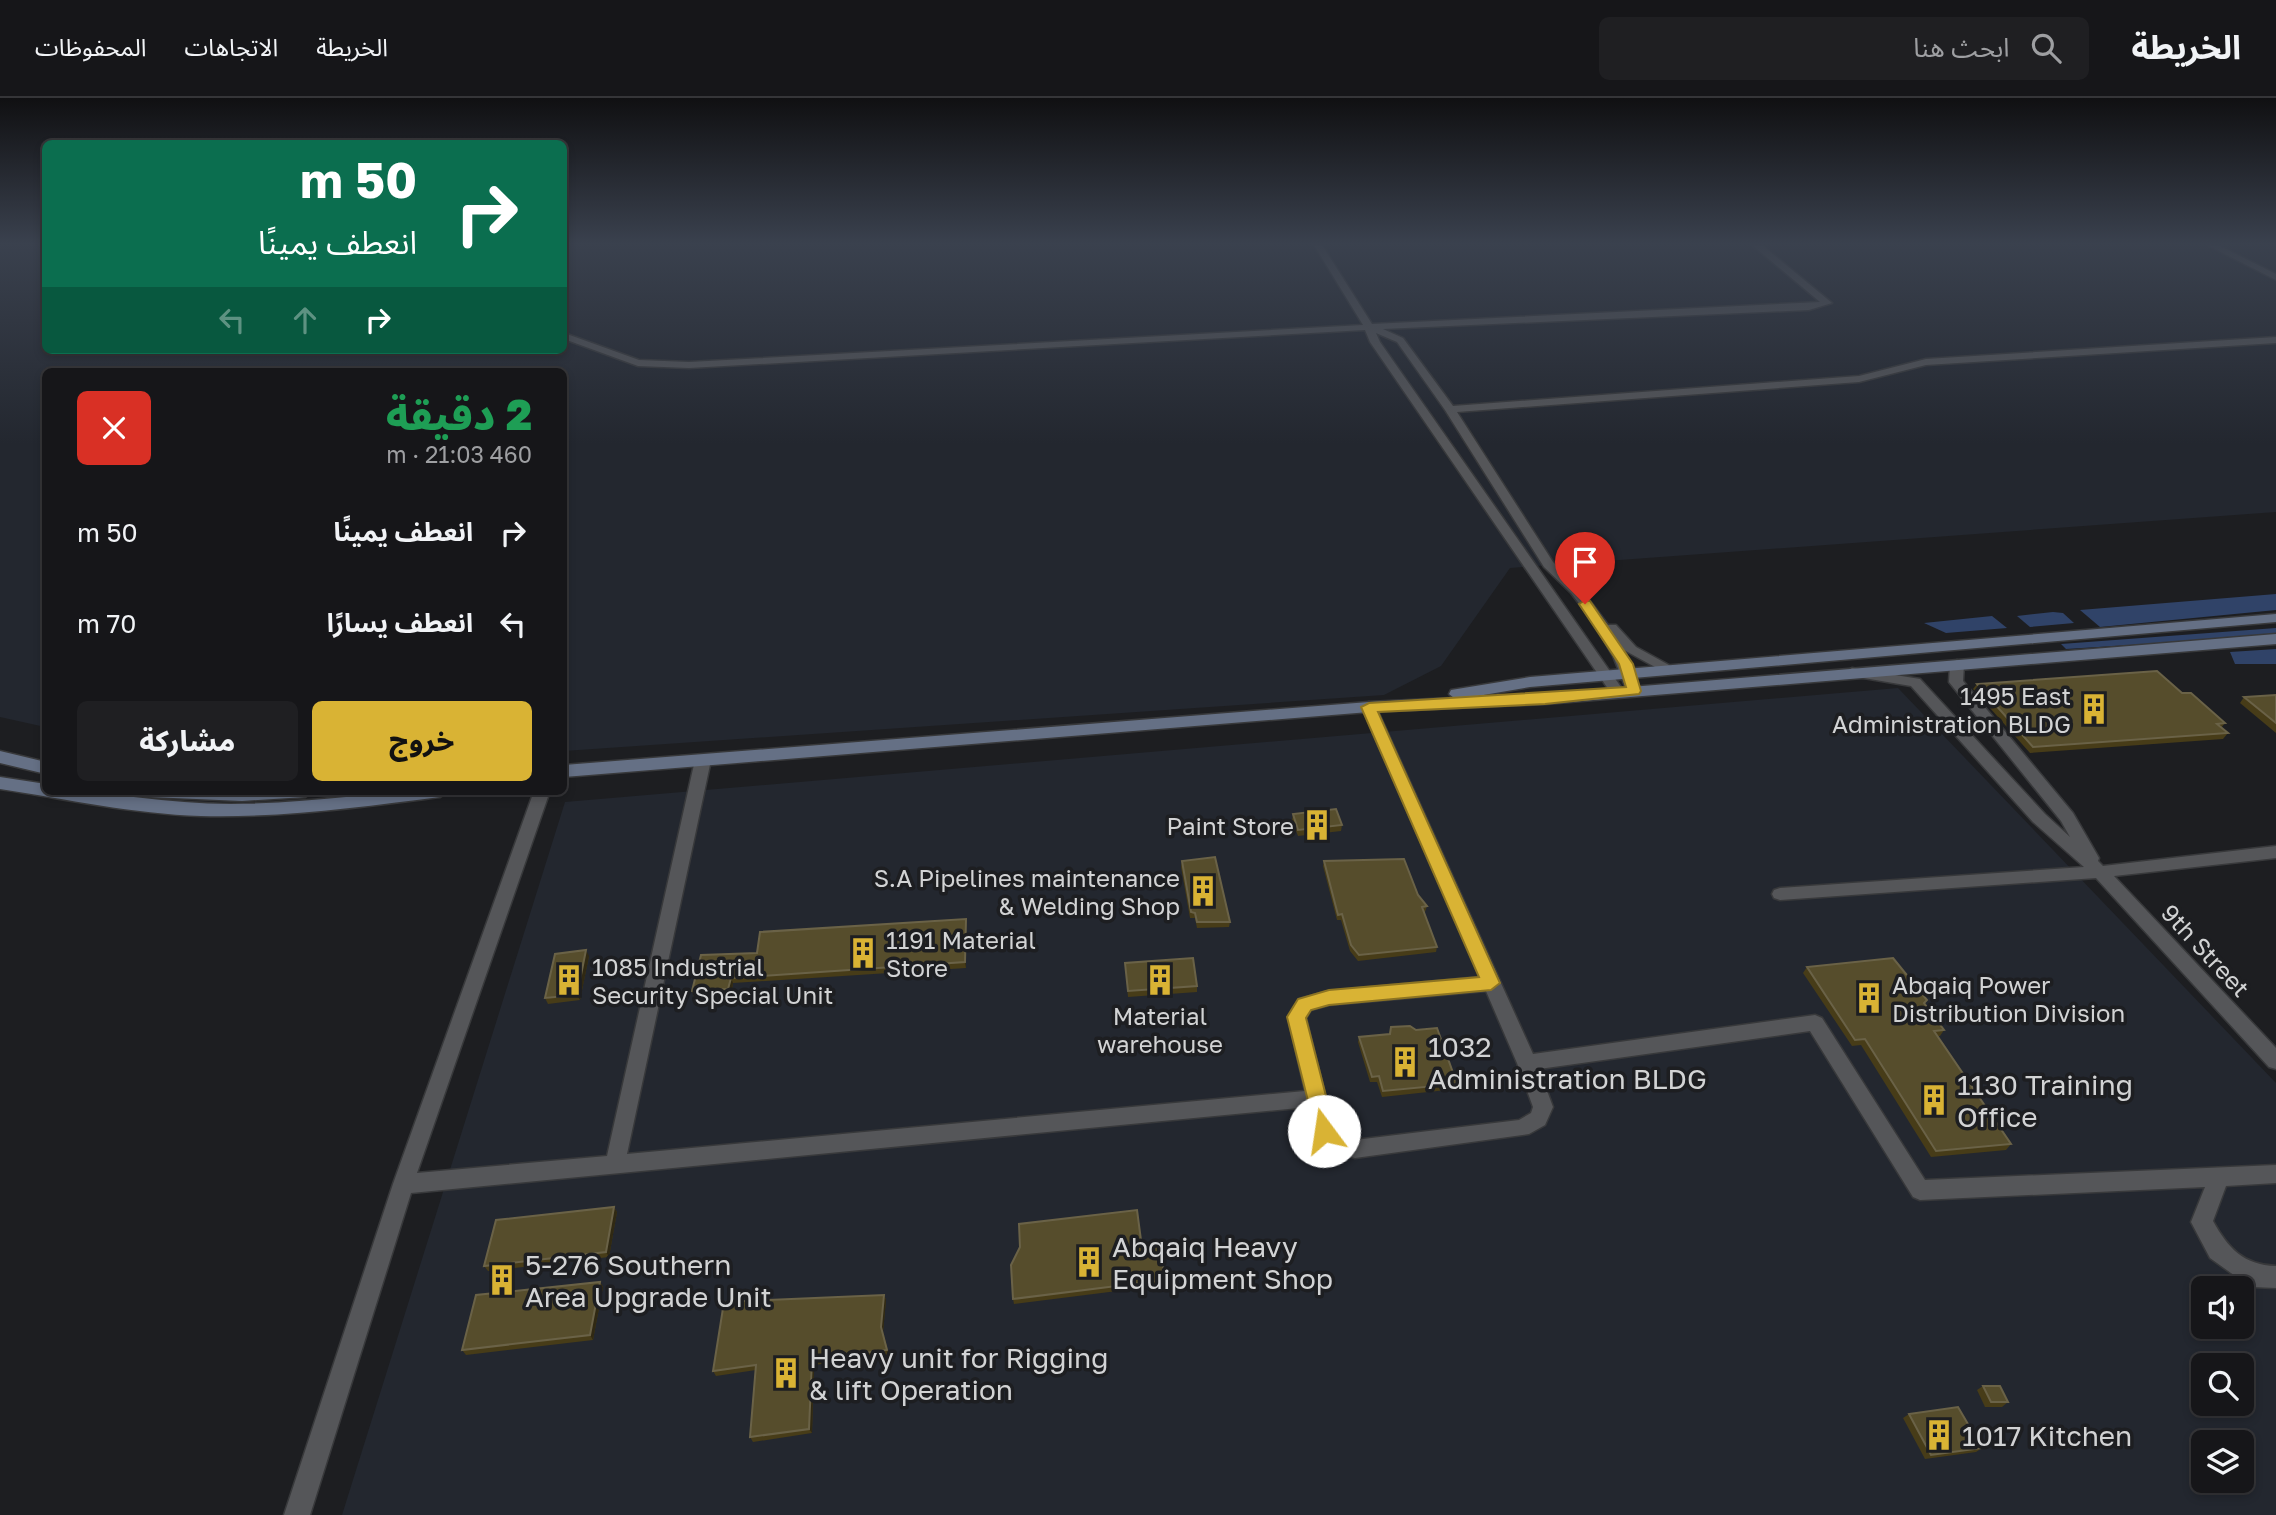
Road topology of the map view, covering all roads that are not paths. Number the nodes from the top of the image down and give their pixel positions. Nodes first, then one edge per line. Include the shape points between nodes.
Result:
1 (1359, 311) edge
2 (1718, 311) edge
3 (1369, 327) junction
4 (567, 336) edge
5 (2276, 340) edge
6 (1450, 410) junction
7 (1572, 584) junction
8 (2276, 618) edge
9 (2276, 639) edge
10 (1957, 664) junction
11 (1671, 670) junction
12 (1852, 672) junction
13 (1629, 674) junction
14 (1607, 676) junction
15 (1626, 692) junction
16 (1369, 707) junction
17 (0, 757) edge
18 (703, 760) junction
19 (42, 767) edge
20 (567, 771) edge
21 (0, 783) edge
22 (42, 790) edge
23 (76, 795) edge
24 (402, 795) edge
25 (541, 795) edge
26 (2276, 852) edge
27 (2100, 872) junction
28 (1780, 894) dead end
29 (1491, 983) junction
30 (2276, 1061) edge
31 (1527, 1063) junction
32 (1316, 1098) junction
33 (615, 1164) junction
34 (2276, 1174) edge
35 (2219, 1176) junction
36 (404, 1184) junction
37 (2276, 1277) edge
38 (297, 1515) edge

1 - 3 street
2 - 3 street
3 - 4 street via 689,365 638,363
3 - 6 street via 1400,340
3 - 14 street via 1520,555
5 - 6 street via 1926,362 1859,379
6 - 7 street via 1548,564
7 - 11 street via 1631,650
7 - 13 street
8 - 11 street
9 - 10 street
10 - 12 street
10 - 27 street via 1956,682 2067,817
11 - 13 street
12 - 15 street
12 - 27 street via 1915,682 2039,817
13 - 14 street
13 - 15 street
14 - 15 street
14 - 16 street via 1530,682
15 - 16 street
16 - 18 street
16 - 29 street
17 - 19 street
18 - 20 street
18 - 33 street
21 - 22 street
23 - 24 street via 168,808 221,809
25 - 36 street
26 - 27 street
27 - 28 street
27 - 30 street, 9th Street
29 - 31 street
29 - 32 street via 1305,1004 1297,1017
31 - 32 street via 1543,1107 1538,1119 1522,1128 1355,1149 1336,1144 1324,1131
31 - 35 street via 1815,1023 1920,1190
32 - 33 street
33 - 36 street
34 - 35 street
35 - 37 street via 2202,1222 2218,1251 2253,1276
36 - 38 street

